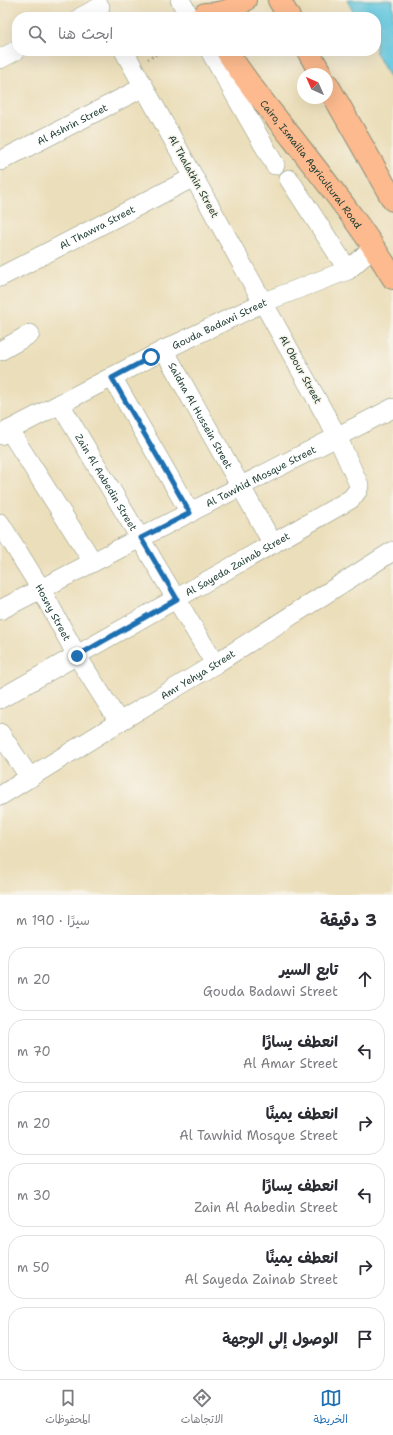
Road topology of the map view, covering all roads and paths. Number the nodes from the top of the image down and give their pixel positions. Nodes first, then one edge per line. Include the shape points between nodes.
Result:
1 (180, 0) edge
2 (245, 0) edge
3 (279, 0) edge
4 (200, 12) edge
5 (286, 12) edge
6 (12, 53) edge
7 (127, 56) edge
8 (213, 56) edge
9 (230, 56) edge
10 (244, 56) edge
11 (311, 56) edge
12 (0, 59) edge
13 (318, 68) edge
14 (241, 72) junction
15 (144, 87) junction
16 (333, 95) edge
17 (0, 161) edge
18 (274, 165) dead end
19 (194, 177) junction
20 (289, 179) dead end
21 (393, 200) edge
22 (374, 247) junction
23 (348, 270) junction
24 (0, 277) edge
25 (393, 278) edge
26 (264, 302) junction
27 (30, 334) dead end
28 (164, 350) junction
29 (0, 351) edge
30 (112, 378) junction
31 (60, 404) junction
32 (393, 408) edge
33 (5, 432) edge
34 (338, 436) junction
35 (240, 486) junction
36 (190, 513) junction
37 (0, 523) edge
38 (141, 538) junction
39 (273, 544) junction
40 (393, 551) edge
41 (93, 562) junction
42 (41, 589) junction
43 (177, 599) junction
44 (0, 610) edge
45 (77, 656) junction
46 (215, 664) junction
47 (0, 699) edge
48 (119, 722) junction
49 (0, 733) edge
50 (30, 778) junction
51 (0, 796) edge

1 - 4 street
2 - 4 main road via 224,12
3 - 5 main road
6 - 12 street
7 - 15 street, Al Thalathin Street
8 - 18 street
9 - 14 main road, Cairo, Ismailia Agricultural Road
10 - 14 main road
11 - 13 main road
14 - 22 main road, Cairo, Ismailia Agricultural Road
15 - 17 street, Al Ashrin Street
15 - 19 street, Al Thalathin Street
16 - 21 main road
19 - 24 street, Al Thawra Street
19 - 26 street, Al Thalathin Street
20 - 23 street
22 - 23 street, Gouda Badawi Street
22 - 25 main road, Cairo, Ismailia Agricultural Road
23 - 26 street, Gouda Badawi Street
26 - 28 street, Gouda Badawi Street
26 - 34 street, Al Obour Street
27 - 29 street
28 - 30 street, Gouda Badawi Street
28 - 35 street, Saidna Al Hussein Street
30 - 31 street, Gouda Badawi Street
30 - 36 street
31 - 33 street, Gouda Badawi Street
31 - 38 street, Zain Al Aabedin Street
32 - 34 street, Al Tawhid Mosque Street
33 - 41 street
34 - 35 street, Al Tawhid Mosque Street
34 - 39 street, Al Sayeda Zainab Street via 360,485 358,490 351,499
35 - 36 street, Al Tawhid Mosque Street
35 - 39 street, Saidna Al Hussein Street
36 - 38 street, Al Tawhid Mosque Street
37 - 42 street, Hosny Street
38 - 41 street, Al Tawhid Mosque Street
38 - 43 street, Zain Al Aabedin Street
39 - 43 street, Al Sayeda Zainab Street
40 - 46 street, Amr Yehya Street
41 - 42 street, Al Tawhid Mosque Street
42 - 44 street, Al Tawhid Mosque Street
42 - 45 street, Hosny Street
43 - 45 street, Al Sayeda Zainab Street
43 - 46 street, Zain Al Aabedin Street
45 - 47 street, Al Sayeda Zainab Street
45 - 48 street, Hosny Street
46 - 48 street, Amr Yehya Street
48 - 50 street, Amr Yehya Street
49 - 50 street
50 - 51 street, Amr Yehya Street

